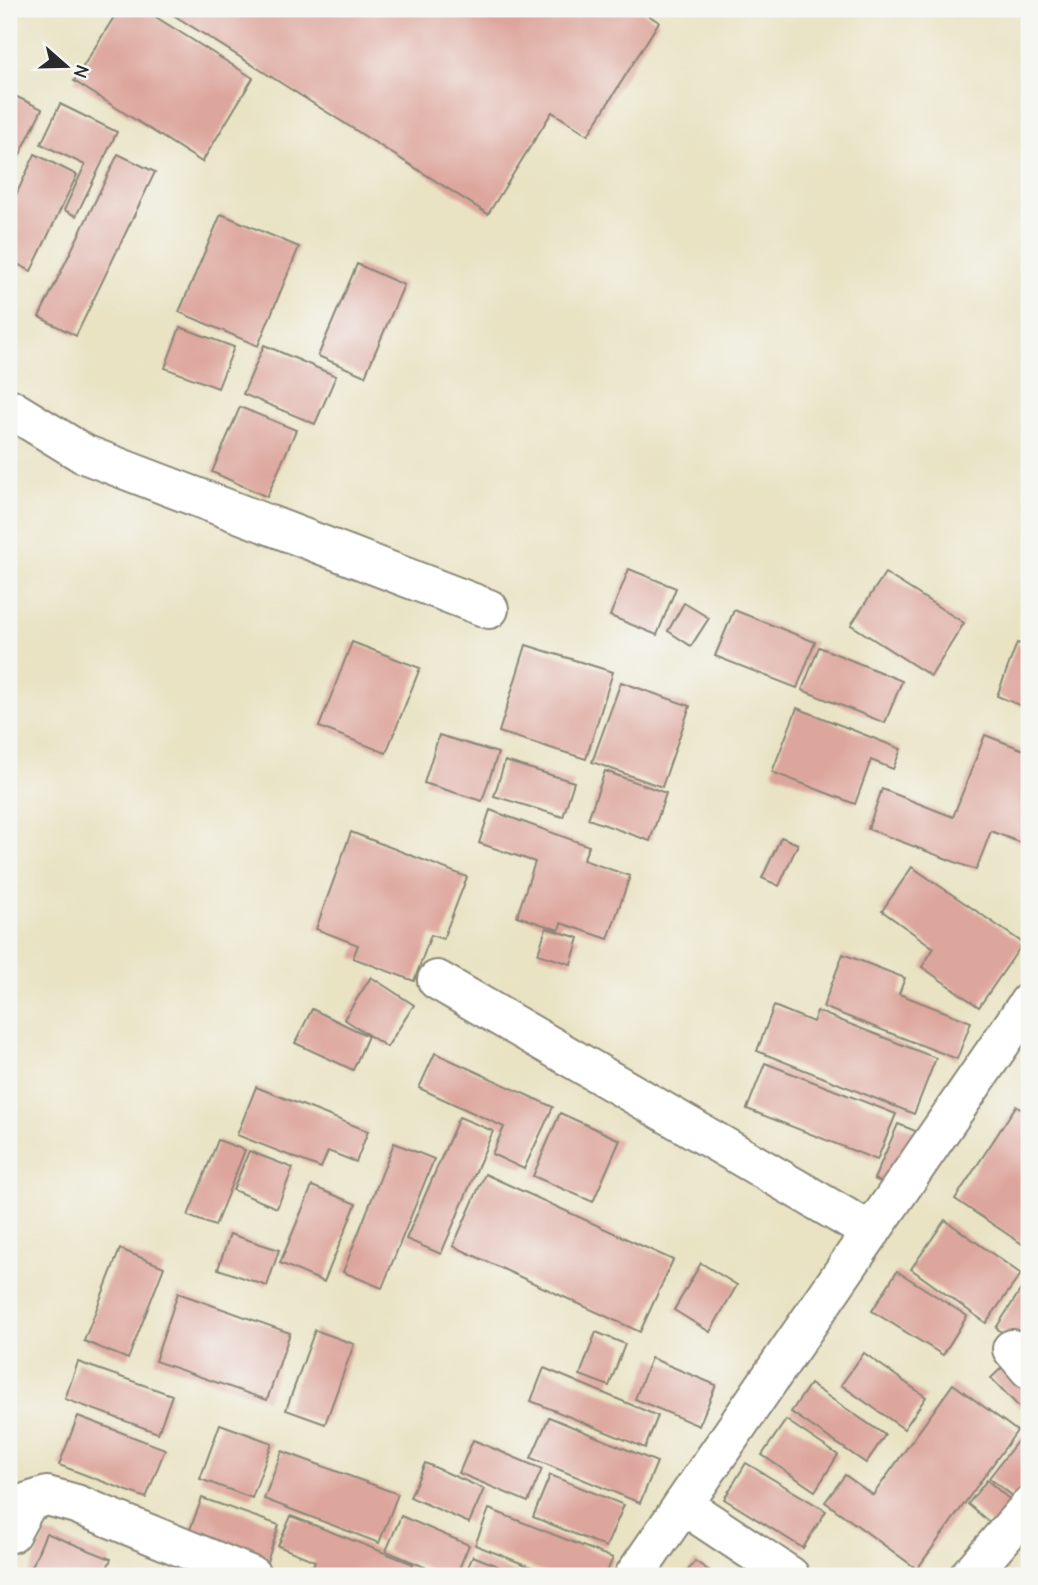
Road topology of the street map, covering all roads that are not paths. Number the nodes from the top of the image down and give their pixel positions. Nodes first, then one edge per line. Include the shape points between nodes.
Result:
1 (9, 408) edge
2 (489, 608) dead end
3 (437, 980) dead end
4 (1029, 1002) edge
5 (871, 1232) junction
6 (683, 1505) junction
7 (1029, 1507) edge
8 (11, 1533) dead end
9 (252, 1576) edge
10 (634, 1576) edge
11 (790, 1576) edge
12 (969, 1576) edge

1 - 2 street via 84,454
3 - 5 street
4 - 5 street
5 - 6 street
6 - 10 street
6 - 11 street
7 - 12 street
8 - 9 street via 28,1502 47,1496

